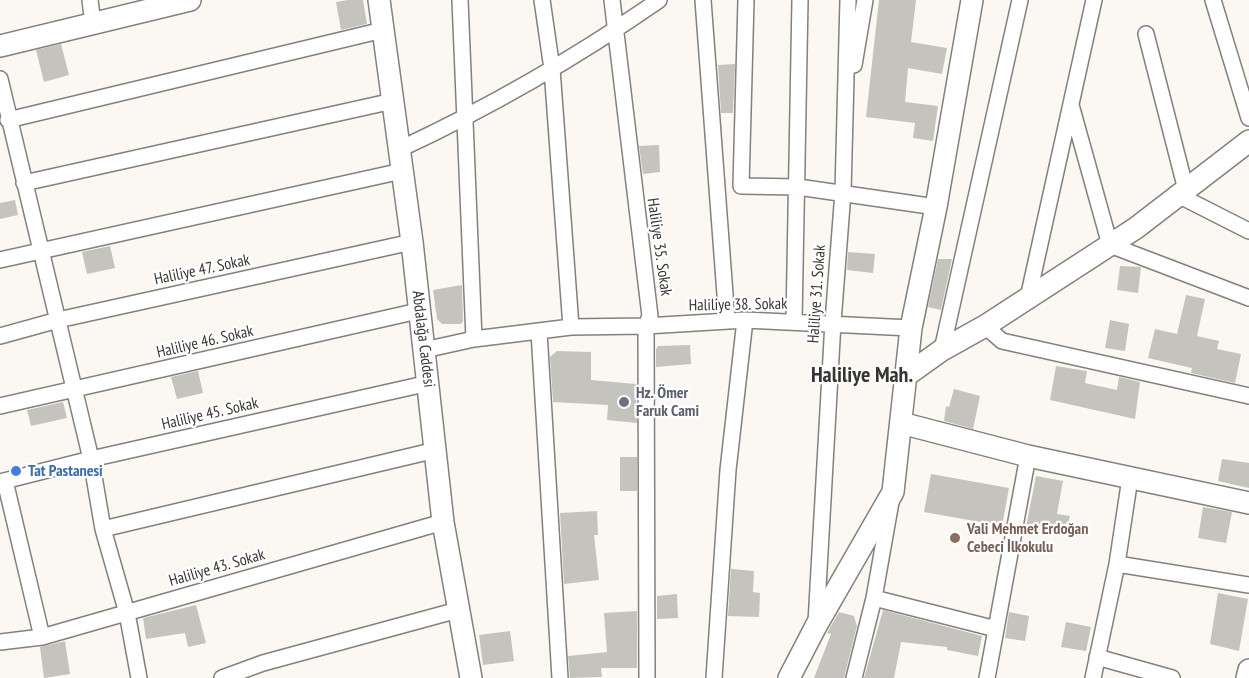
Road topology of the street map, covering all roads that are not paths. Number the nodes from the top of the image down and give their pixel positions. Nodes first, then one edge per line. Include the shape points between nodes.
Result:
1 (90, 0) edge
2 (379, 0) edge
3 (460, 0) edge
4 (542, 0) edge
5 (612, 0) edge
6 (659, 0) edge
7 (703, 0) edge
8 (746, 0) edge
9 (800, 0) edge
10 (848, 0) edge
11 (865, 0) edge
12 (972, 0) edge
13 (1020, 0) edge
14 (1094, 0) edge
15 (1213, 0) edge
16 (185, 1) edge
17 (93, 24) junction
18 (383, 30) junction
19 (615, 30) junction
20 (1146, 34) dead end
21 (0, 46) edge
22 (552, 69) junction
23 (0, 79) edge
24 (393, 101) junction
25 (1071, 104) junction
26 (466, 118) junction
27 (845, 118) junction
28 (1249, 118) edge
29 (8, 120) junction
30 (1249, 141) edge
31 (400, 149) junction
32 (402, 171) junction
33 (24, 183) junction
34 (741, 186) junction
35 (717, 187) junction
36 (798, 187) junction
37 (843, 192) junction
38 (1182, 192) junction
39 (936, 207) junction
40 (1249, 231) edge
41 (412, 242) junction
42 (1110, 245) junction
43 (39, 250) junction
44 (0, 260) edge
45 (1028, 298) junction
46 (1249, 298) edge
47 (418, 311) junction
48 (58, 320) junction
49 (745, 320) junction
50 (727, 321) junction
51 (794, 321) junction
52 (832, 322) junction
53 (646, 326) junction
54 (985, 326) junction
55 (571, 327) junction
56 (911, 328) junction
57 (539, 332) junction
58 (0, 336) edge
59 (474, 339) junction
60 (424, 350) junction
61 (942, 350) junction
62 (907, 375) junction
63 (429, 383) junction
64 (73, 391) junction
65 (1249, 396) edge
66 (0, 406) edge
67 (902, 423) junction
68 (436, 450) junction
69 (1028, 456) junction
70 (91, 459) junction
71 (1130, 478) junction
72 (3, 482) edge
73 (893, 492) junction
74 (1249, 502) edge
75 (443, 522) junction
76 (104, 529) junction
77 (1117, 564) junction
78 (1249, 585) edge
79 (874, 598) junction
80 (458, 610) junction
81 (127, 613) junction
82 (816, 626) junction
83 (996, 629) junction
84 (42, 637) junction
85 (0, 642) edge
86 (1097, 657) junction
87 (1249, 670) edge
88 (465, 677) edge
89 (139, 678) edge
90 (222, 678) edge
91 (560, 678) edge
92 (647, 678) edge
93 (714, 678) edge
94 (789, 678) edge
95 (854, 678) edge
96 (987, 678) edge
97 (1093, 678) edge
98 (1172, 678) edge
99 (1248, 678) edge

1 - 17 street
2 - 18 street, Abdalağa Caddesi
3 - 26 street
4 - 22 street
5 - 19 street, Haliliye 35. Sokak
6 - 19 street
7 - 35 street
8 - 34 street
9 - 36 street
10 - 27 street, Haliliye 31. Sokak
11 - 27 street
12 - 39 street
13 - 61 street
14 - 25 street
15 - 28 street
16 - 17 street
17 - 21 street
18 - 24 street, Abdalağa Caddesi
18 - 29 street
19 - 22 street
19 - 53 street, Haliliye 35. Sokak via 650,316
20 - 38 street
22 - 26 street
22 - 55 street
23 - 29 street
24 - 31 street, Abdalağa Caddesi
24 - 33 street
25 - 42 street
25 - 45 street
26 - 31 street
26 - 59 street
27 - 37 street, Haliliye 31. Sokak
29 - 33 street
30 - 38 street
31 - 32 street, Abdalağa Caddesi
32 - 41 street, Abdalağa Caddesi
32 - 43 street
33 - 43 street
34 - 35 street
34 - 36 street
35 - 50 street
36 - 37 street
36 - 51 street
37 - 39 street
37 - 52 street, Haliliye 31. Sokak
38 - 40 street
38 - 42 street
39 - 56 street
41 - 47 street, Abdalağa Caddesi
41 - 48 street, Haliliye 47. Sokak
42 - 45 street
42 - 46 street
43 - 44 street
43 - 48 street
45 - 54 street
47 - 60 street, Abdalağa Caddesi
47 - 64 street, Haliliye 46. Sokak
48 - 58 street, Haliliye 47. Sokak
48 - 64 street
49 - 50 street, Haliliye 38. Sokak
49 - 51 street, Haliliye 38. Sokak
49 - 93 street via 728,470
50 - 53 street, Haliliye 38. Sokak
51 - 52 street, Haliliye 38. Sokak
52 - 56 street, Haliliye 38. Sokak
52 - 82 street, Haliliye 31. Sokak
53 - 55 street, Haliliye 38. Sokak
53 - 92 street, Haliliye 35. Sokak
54 - 61 street
54 - 65 street via 1002,341
55 - 57 street, Haliliye 38. Sokak
56 - 62 street
57 - 59 street, Haliliye 38. Sokak
57 - 91 street
59 - 60 street, Haliliye 38. Sokak
60 - 63 street, Abdalağa Caddesi
61 - 62 street
62 - 67 street
63 - 68 street, Abdalağa Caddesi
63 - 70 street, Haliliye 45. Sokak
64 - 66 street, Haliliye 46. Sokak
64 - 70 street
67 - 69 street
67 - 73 street
68 - 75 street, Abdalağa Caddesi
68 - 76 street
69 - 71 street
69 - 83 street
70 - 72 street, Haliliye 45. Sokak
70 - 76 street
71 - 74 street
71 - 77 street
72 - 84 street
73 - 79 street
73 - 82 street
75 - 80 street, Abdalağa Caddesi
75 - 81 street, Haliliye 43. Sokak
76 - 81 street
77 - 78 street
77 - 86 street
79 - 83 street
79 - 95 street
80 - 88 street, Abdalağa Caddesi
80 - 90 street via 263,663
81 - 84 street, Haliliye 43. Sokak
81 - 89 street
82 - 94 street
83 - 96 street
84 - 85 street, Haliliye 43. Sokak
86 - 97 street
86 - 98 street
87 - 99 street

